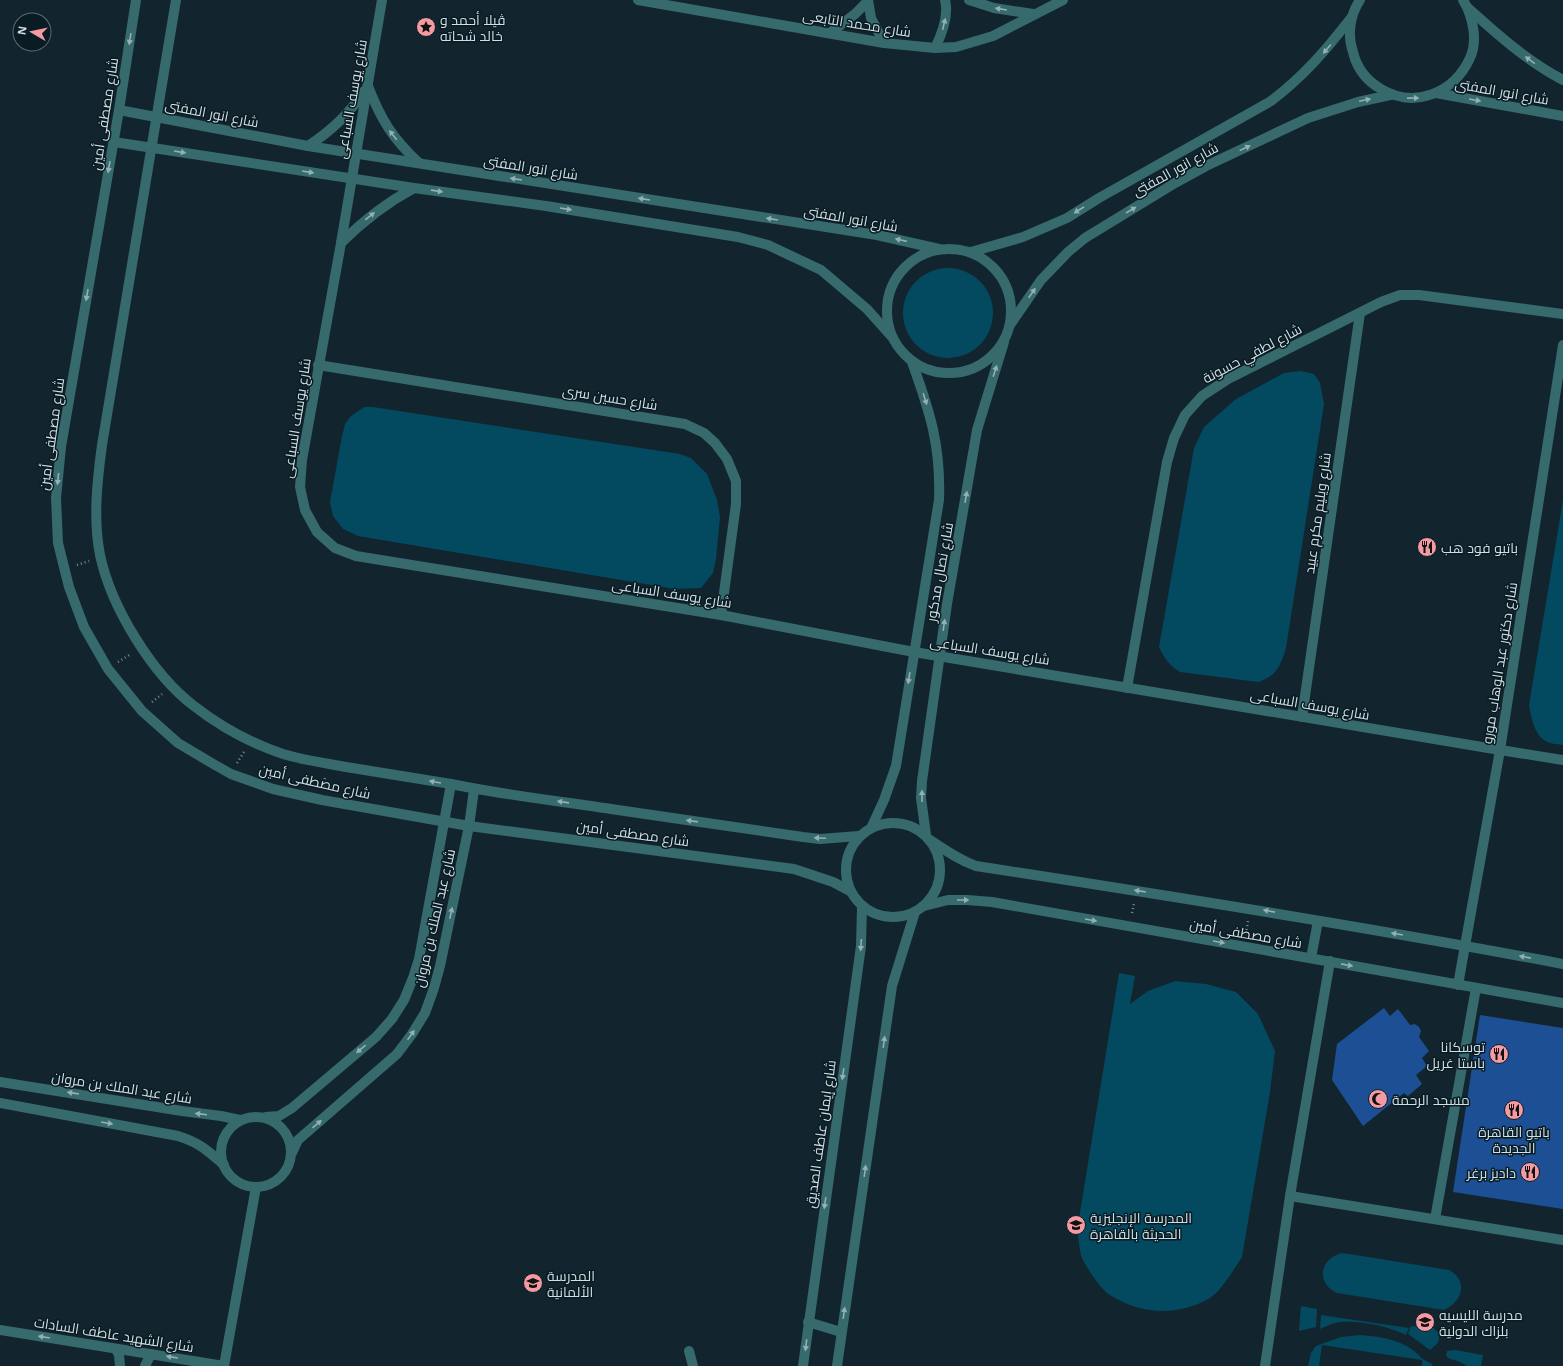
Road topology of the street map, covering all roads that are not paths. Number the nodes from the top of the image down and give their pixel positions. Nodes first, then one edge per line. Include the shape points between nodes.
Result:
1 (136, 0) edge
2 (176, 0) edge
3 (382, 0) edge
4 (638, 0) edge
5 (868, 0) edge
6 (945, 0) edge
7 (969, 0) edge
8 (1063, 0) edge
9 (1360, 0) edge
10 (676, 3) edge
11 (1466, 4) edge
12 (1033, 14) junction
13 (1352, 18) junction
14 (830, 34) junction
15 (884, 43) junction
16 (935, 48) junction
17 (1563, 80) edge
18 (368, 86) junction
19 (1436, 93) junction
20 (1390, 95) junction
21 (119, 110) junction
22 (1563, 116) edge
23 (157, 117) junction
24 (114, 142) junction
25 (308, 146) junction
26 (152, 148) junction
27 (356, 154) junction
28 (419, 163) junction
29 (352, 179) junction
30 (414, 188) junction
31 (341, 243) junction
32 (939, 249) junction
33 (971, 252) junction
34 (1360, 313) junction
35 (1563, 314) edge
36 (1010, 325) junction
37 (892, 337) junction
38 (1004, 342) junction
39 (1563, 345) edge
40 (912, 362) junction
41 (318, 365) junction
42 (721, 614) junction
43 (914, 652) junction
44 (939, 655) junction
45 (1127, 688) junction
46 (1302, 717) junction
47 (1500, 750) junction
48 (1563, 760) edge
49 (451, 784) junction
50 (474, 790) junction
51 (445, 822) junction
52 (469, 826) junction
53 (872, 826) junction
54 (859, 836) junction
55 (928, 837) junction
56 (850, 891) junction
57 (862, 906) junction
58 (924, 906) junction
59 (914, 912) junction
60 (1318, 921) junction
61 (1465, 945) junction
62 (1311, 958) junction
63 (1330, 961) junction
64 (1563, 964) edge
65 (1458, 985) junction
66 (1476, 988) junction
67 (1563, 1003) edge
68 (0, 1082) edge
69 (0, 1103) edge
70 (266, 1117) junction
71 (240, 1120) junction
72 (292, 1153) junction
73 (224, 1166) junction
74 (256, 1187) junction
75 (1290, 1196) junction
76 (1435, 1219) junction
77 (1563, 1240) edge
78 (808, 1322) junction
79 (0, 1330) edge
80 (841, 1332) junction
81 (116, 1349) junction
82 (689, 1351) dead end
83 (151, 1354) junction
84 (120, 1366) edge
85 (145, 1366) edge
86 (224, 1366) edge
87 (693, 1366) edge
88 (803, 1366) edge
89 (837, 1366) edge
90 (1265, 1366) edge

1 -> 21 street, شارع مصطفى أمين
2 - 23 street, شارع مصطفى أمين
3 - 18 street, شارع يوسف السباعى
4 - 10 street, شارع محمد التابعى
5 - 14 street
5 - 15 street via 871,18
16 -> 6 street via 944,27
12 -> 7 street via 994,8
8 - 12 street, شارع محمد التابعى
9 - 13 street
10 - 14 street, شارع محمد التابعى
17 -> 11 street, شارع انور المفتى via 1518,52
11 - 19 street via 1474,33 1470,58 1457,79
12 - 16 street, شارع محمد التابعى via 993,36 956,47
13 - 20 street via 1349,42 1356,64 1370,83
13 -> 33 street, شارع انور المفتى via 1309,69 1289,88 1271,100 1067,218 1023,237
14 - 15 street, شارع محمد التابعى
15 - 16 street, شارع محمد التابعى
18 - 25 street via 342,121
18 - 27 street, شارع يوسف السباعى
28 -> 18 street via 388,129 376,108
20 -> 19 street via 1421,98
19 -> 22 street, شارع انور المفتى
36 -> 20 street, شارع انور المفتى via 1041,280 1068,252 1085,238 1175,183 1308,118
21 - 23 street, شارع انور المفتى
21 - 24 street, شارع مصطفى أمين
23 - 25 street, شارع انور المفتى
23 - 26 street, شارع مصطفى أمين
24 - 26 street
24 -> 51 street, شارع مصطفى أمين via 61,448 56,498 58,543 64,570 84,628 108,669 142,711 178,743 231,774 274,789 322,800
25 - 27 street, شارع انور المفتى
26 -> 29 street
49 -> 26 street, شارع مصطفى أمين via 327,764 285,755 250,741 198,710 172,686 140,647 123,618 100,556 96,495 102,445
27 - 28 street, شارع انور المفتى
27 - 29 street, شارع يوسف السباعى
32 -> 28 street, شارع انور المفتى via 877,235
29 - 30 street
29 - 31 street, شارع يوسف السباعى
31 -> 30 street via 375,212
30 -> 37 street via 738,237 768,245 821,270 867,309
31 - 41 street, شارع يوسف السباعى
32 - 33 street via 955,248
32 - 37 street via 921,255 905,266 894,281 888,299 887,318
33 - 36 street via 990,263 1004,281 1011,302
34 - 35 street, شارع لطفي حسونة via 1400,295 1419,295
34 - 45 street, شارع لطفي حسونة via 1228,379 1202,396 1185,415 1174,438 1167,462
34 - 46 street, شارع ويليم مكرم عبيد
36 - 38 street
37 - 40 street
38 - 40 street via 993,356 979,367 962,373 933,372
44 -> 38 street, شارع نصال مدكور via 977,430
39 - 47 street, شارع دكتور عبد الوهاب مورو
40 -> 43 street, شارع نصال مدكور via 932,419 938,447 940,476
41 - 42 street, شارع حسين سرى via 684,424 704,433 727,459 736,481 736,504
41 - 42 street, شارع يوسف السباعى via 302,460 300,488 304,510 317,532 335,548 356,556
42 - 43 street, شارع يوسف السباعى
43 - 44 street, شارع يوسف السباعى
43 -> 53 street, شارع نصال مدكور via 896,766
44 - 45 street, شارع يوسف السباعى
55 -> 44 street, شارع نصال مدكور via 921,798
45 - 46 street, شارع يوسف السباعى
46 - 47 street, شارع يوسف السباعى
47 - 48 street, شارع يوسف السباعى
47 - 61 street, شارع دكتور عبد الوهاب مورو
49 - 50 street, شارع مصطفى أمين
49 - 51 street, شارع عبد الملك بن مروان
50 - 52 street, شارع عبد الملك بن مروان
54 -> 50 street, شارع مصطفى أمين via 803,837
51 - 52 street, شارع مصطفى أمين
51 -> 70 street, شارع عبد الملك بن مروان via 419,959 404,1000 376,1037 292,1108 279,1116
52 - 56 street, شارع مصطفى أمين via 794,869 833,882
72 -> 52 street, شارع عبد الملك بن مروان via 298,1140 397,1054 425,1013 440,966
53 - 54 street
53 - 55 street via 900,822 914,826
54 - 56 street via 849,852 846,866
55 - 58 street via 939,856 941,874 935,892
60 -> 55 street, شارع مصطفى أمين via 1250,908 976,866 954,856
56 - 57 street
57 - 59 street via 878,915 897,918
57 -> 78 street, شارع إيمان عاطف الصديق via 861,946
58 - 59 street
58 -> 62 street, شارع مصطفى أمين via 948,900 992,902
80 -> 59 street via 892,986
61 -> 60 street, شارع مصطفى أمين
60 - 62 street
64 -> 61 street, شارع مصطفى أمين
61 - 65 street, شارع دكتور عبد الوهاب مورو
62 - 63 street, شارع مصطفى أمين
63 -> 65 street, شارع مصطفى أمين
63 - 75 street
65 - 66 street, شارع مصطفى أمين
66 - 67 street, شارع مصطفى أمين
66 - 76 street
71 -> 68 street, شارع عبد الملك بن مروان
69 -> 73 street via 178,1136 205,1148
70 - 71 street, شارع عبد الملك بن مروان via 248,1117
70 - 72 street via 278,1124 288,1135
71 - 73 street via 227,1132 223,1140
72 - 74 street, شارع عبد الملك بن مروان via 288,1168 278,1180
73 - 74 street via 236,1181
74 - 86 street
75 - 76 street
75 - 90 street
76 - 77 street
78 - 80 street
78 -> 88 street, شارع إيمان عاطف الصديق
81 -> 79 street, شارع الشهيد عاطف السادات
80 - 89 street
81 - 83 street, شارع الشهيد عاطف السادات
81 - 84 street
82 - 87 street
83 - 85 street
86 -> 83 street, شارع الشهيد عاطف السادات

